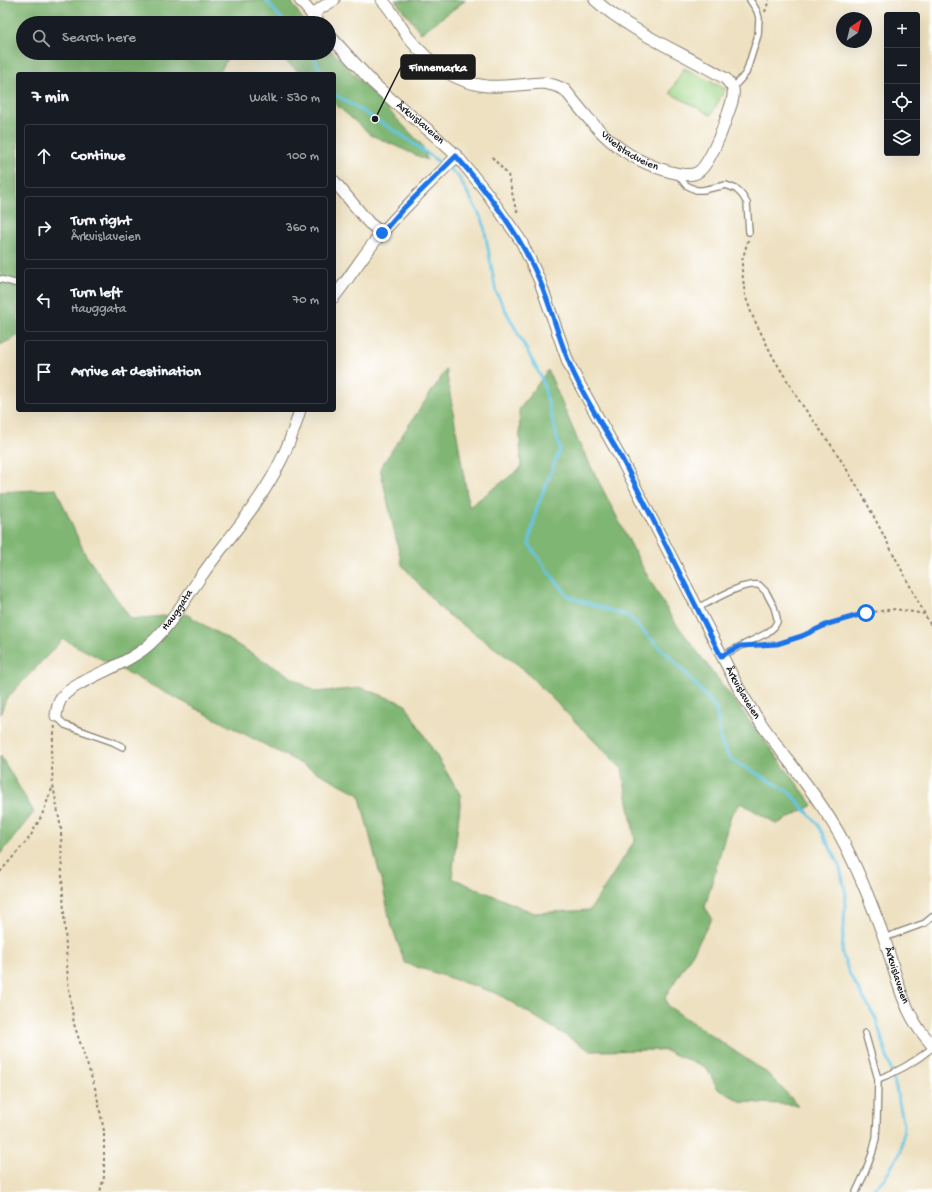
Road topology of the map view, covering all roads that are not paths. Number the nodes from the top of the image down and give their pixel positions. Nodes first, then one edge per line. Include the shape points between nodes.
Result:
1 (300, 0) edge
2 (334, 0) edge
3 (382, 0) edge
4 (595, 0) edge
5 (750, 0) edge
6 (313, 16) edge
7 (317, 16) edge
8 (336, 43) edge
9 (733, 88) junction
10 (450, 162) junction
11 (678, 174) junction
12 (336, 183) edge
13 (749, 232) road end
14 (382, 233) junction
15 (0, 279) edge
16 (16, 283) edge
17 (336, 294) edge
18 (299, 412) edge
19 (697, 608) junction
20 (721, 656) junction
21 (56, 716) joint
22 (124, 747) dead end
23 (932, 916) edge
24 (884, 938) junction
25 (865, 1033) dead end
26 (932, 1047) edge
27 (878, 1078) junction
28 (856, 1192) edge

1 - 6 street
2 - 7 street via 321,8
3 - 11 street, Vivelstadveien via 426,58 442,69 458,78 481,85 543,83 562,88 611,142 642,161
4 - 9 street via 632,26 726,79
5 - 9 lane via 759,18 758,35 746,73
8 - 10 street, Årkvislaveien via 373,83 433,134
9 - 11 street, Vivelstadveien via 733,97 723,127 708,162 697,173
10 - 14 street
10 - 19 street, Årkvislaveien via 487,192 521,241 539,279 568,362
11 - 13 lane via 686,186 696,190 726,185 736,189 747,203
12 - 14 street via 369,223
14 - 17 street
15 - 16 lane
18 - 21 street, Hauggata via 284,454 268,484 162,632 132,657 71,689 59,703
19 - 20 street, Årkvislaveien
19 - 20 lane via 749,585 759,585 766,592 777,618 774,627
20 - 24 street, Årkvislaveien via 752,711 805,781 835,826 857,869
21 - 22 lane via 65,725
23 - 24 lane via 925,923
24 - 26 street, Årkvislaveien via 910,1012
25 - 27 lane
26 - 27 lane via 914,1062
27 - 28 lane via 876,1138

